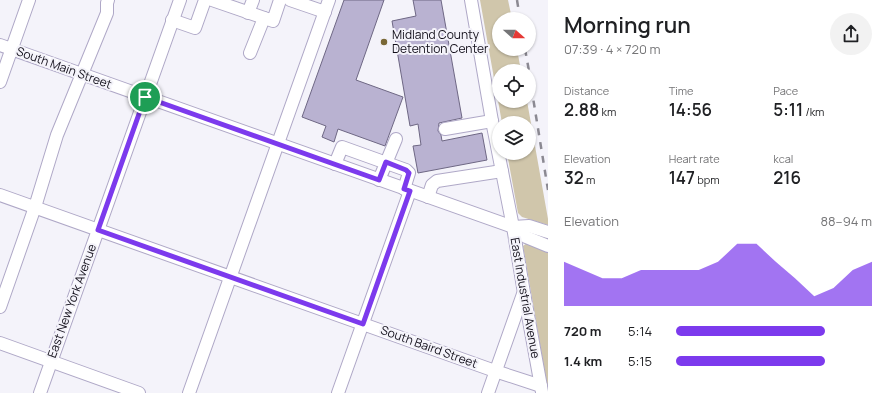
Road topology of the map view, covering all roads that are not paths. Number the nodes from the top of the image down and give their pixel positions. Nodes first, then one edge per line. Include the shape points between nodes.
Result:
1 (29, 0) edge
2 (108, 0) edge
3 (180, 0) edge
4 (204, 0) edge
5 (212, 0) edge
6 (253, 0) edge
7 (280, 0) edge
8 (290, 0) edge
9 (329, 0) edge
10 (471, 0) edge
11 (248, 12) junction
12 (325, 12) junction
13 (264, 18) junction
14 (172, 20) junction
15 (0, 45) edge
16 (12, 49) junction
17 (250, 53) dead end
18 (82, 74) junction
19 (0, 82) edge
20 (145, 97) junction
21 (492, 121) joint
22 (445, 129) dead end
23 (396, 139) dead end
24 (278, 144) junction
25 (500, 160) edge
26 (386, 162) junction
27 (335, 164) junction
28 (502, 171) junction
29 (379, 180) junction
30 (407, 190) junction
31 (0, 195) edge
32 (428, 197) junction
33 (35, 207) junction
34 (513, 227) junction
35 (98, 230) junction
36 (548, 232) edge
37 (548, 246) edge
38 (231, 277) junction
39 (524, 293) junction
40 (0, 307) edge
41 (363, 324) junction
42 (0, 343) edge
43 (51, 362) junction
44 (496, 371) junction
45 (542, 389) edge
46 (40, 393) edge
47 (139, 393) edge
48 (189, 393) edge
49 (338, 393) edge
50 (488, 393) edge

1 - 16 street
2 - 18 street via 107,13
3 - 14 street, East New York Avenue
4 - 14 street via 194,28
5 - 11 street
6 - 11 street
7 - 13 street via 273,21
8 - 12 street
9 - 12 street
10 - 21 street, East Industrial Avenue
11 - 13 street
12 - 24 street
13 - 17 street
14 - 20 street, East New York Avenue
15 - 16 street, South Main Street
16 - 18 street, South Main Street
16 - 19 street
18 - 20 street, South Main Street
18 - 33 street via 57,135
20 - 24 street, South Main Street
20 - 35 street, East New York Avenue
21 - 22 street
23 - 26 street
24 - 27 street, South Main Street
24 - 38 street
25 - 28 street, East Industrial Avenue
26 - 27 street via 342,147
26 - 29 street
26 - 30 street via 409,173
27 - 29 street, South Main Street
28 - 32 street via 436,181
28 - 34 street, East Industrial Avenue
29 - 30 street, South Main Street
30 - 32 street, South Main Street
30 - 41 street
31 - 33 street, South Baird Street
32 - 34 street, South Main Street
33 - 35 street, South Baird Street
33 - 40 street
34 - 36 street, South Main Street via 529,226
34 - 37 street, South Main Street via 526,237
34 - 39 street, East Industrial Avenue
35 - 38 street, South Baird Street
35 - 43 street, East New York Avenue
38 - 41 street, South Baird Street
38 - 48 street
39 - 44 street
39 - 45 street, East Industrial Avenue
41 - 44 street, South Baird Street
41 - 49 street
42 - 43 street
43 - 46 street, East New York Avenue
43 - 47 street
44 - 45 street, South Baird Street
44 - 50 street

